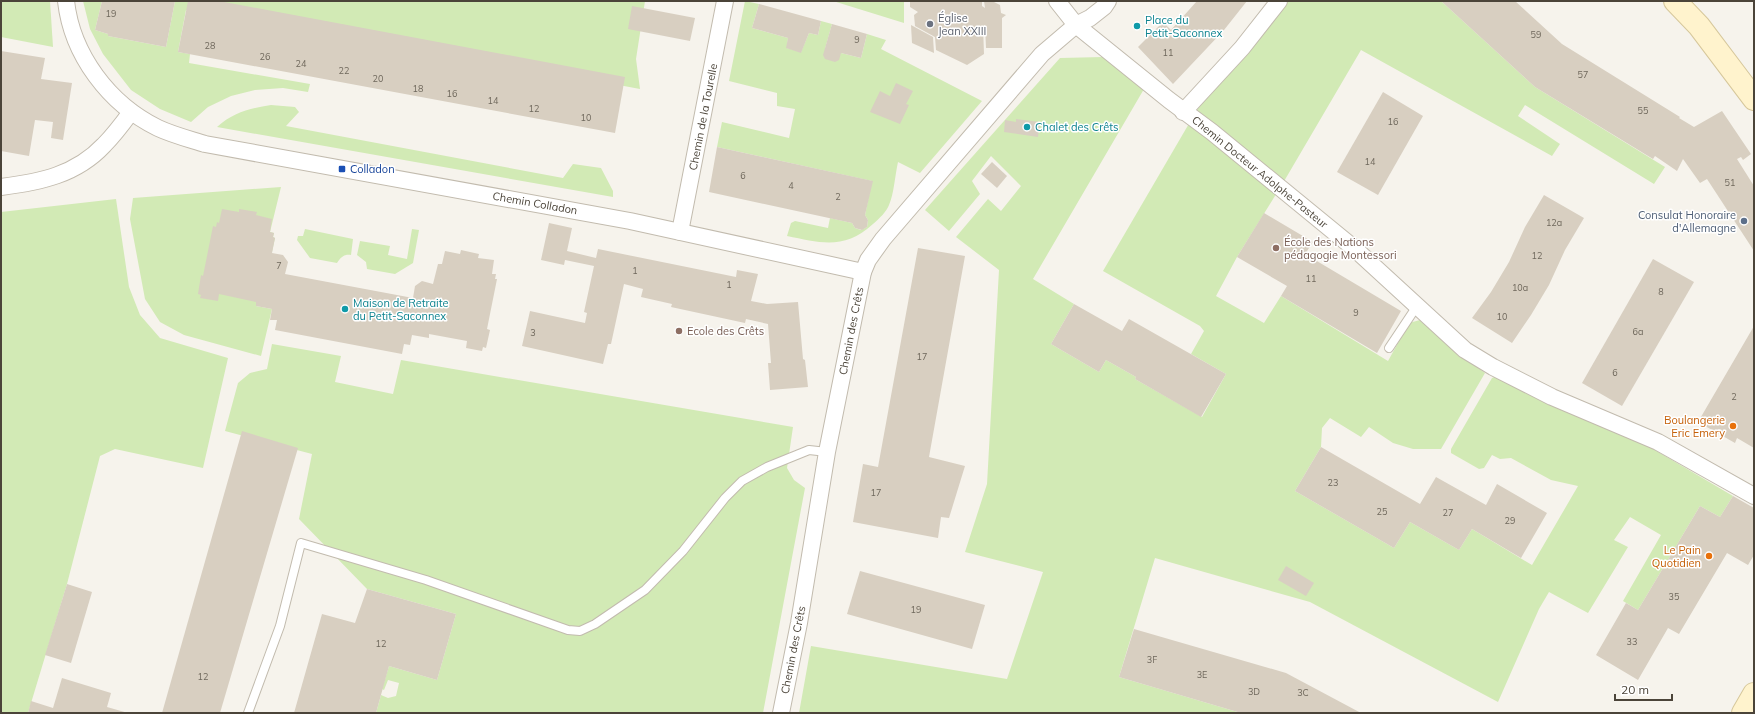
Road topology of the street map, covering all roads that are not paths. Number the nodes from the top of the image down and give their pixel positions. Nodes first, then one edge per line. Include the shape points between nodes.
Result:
1 (66, 1) edge
2 (725, 1) edge
3 (1057, 1) edge
4 (1108, 1) edge
5 (1279, 1) edge
6 (1675, 1) edge
7 (1686, 1) edge
8 (1076, 25) junction
9 (1699, 26) junction
10 (1754, 99) edge
11 (131, 112) junction
12 (1183, 112) junction
13 (1, 187) edge
14 (680, 232) junction
15 (863, 272) junction
16 (1417, 306) junction
17 (1389, 348) dead end
18 (827, 452) junction
19 (1754, 496) edge
20 (1754, 694) edge
21 (248, 713) edge
22 (781, 713) edge
23 (1743, 713) edge

1 - 11 street, Chemin Colladon via 71,28 82,54 107,90
2 - 14 street, Chemin de la Tourelle
3 - 8 street, Chemin Docteur Adolphe-Pasteur
4 - 8 street via 1090,18
5 - 12 street via 1242,48
6 - 9 street
7 - 9 street
8 - 12 street, Chemin Docteur Adolphe-Pasteur
8 - 15 street, Chemin des Crêts via 1042,54 1001,101 883,239
9 - 10 street
11 - 13 street via 104,146 69,171 50,179
11 - 14 street, Chemin Colladon via 157,127 205,144
12 - 16 street, Chemin Docteur Adolphe-Pasteur via 1212,132 1343,239
14 - 15 street, Chemin Colladon
15 - 18 street, Chemin des Crêts
16 - 17 lane
16 - 19 street, Chemin Docteur Adolphe-Pasteur via 1465,350 1493,367 1552,397 1658,442
18 - 21 lane via 809,450 767,467 742,481 725,498 683,552 645,590 600,621 580,631 568,630 426,580 301,543 280,626
18 - 22 street, Chemin des Crêts via 799,623
20 - 23 street

